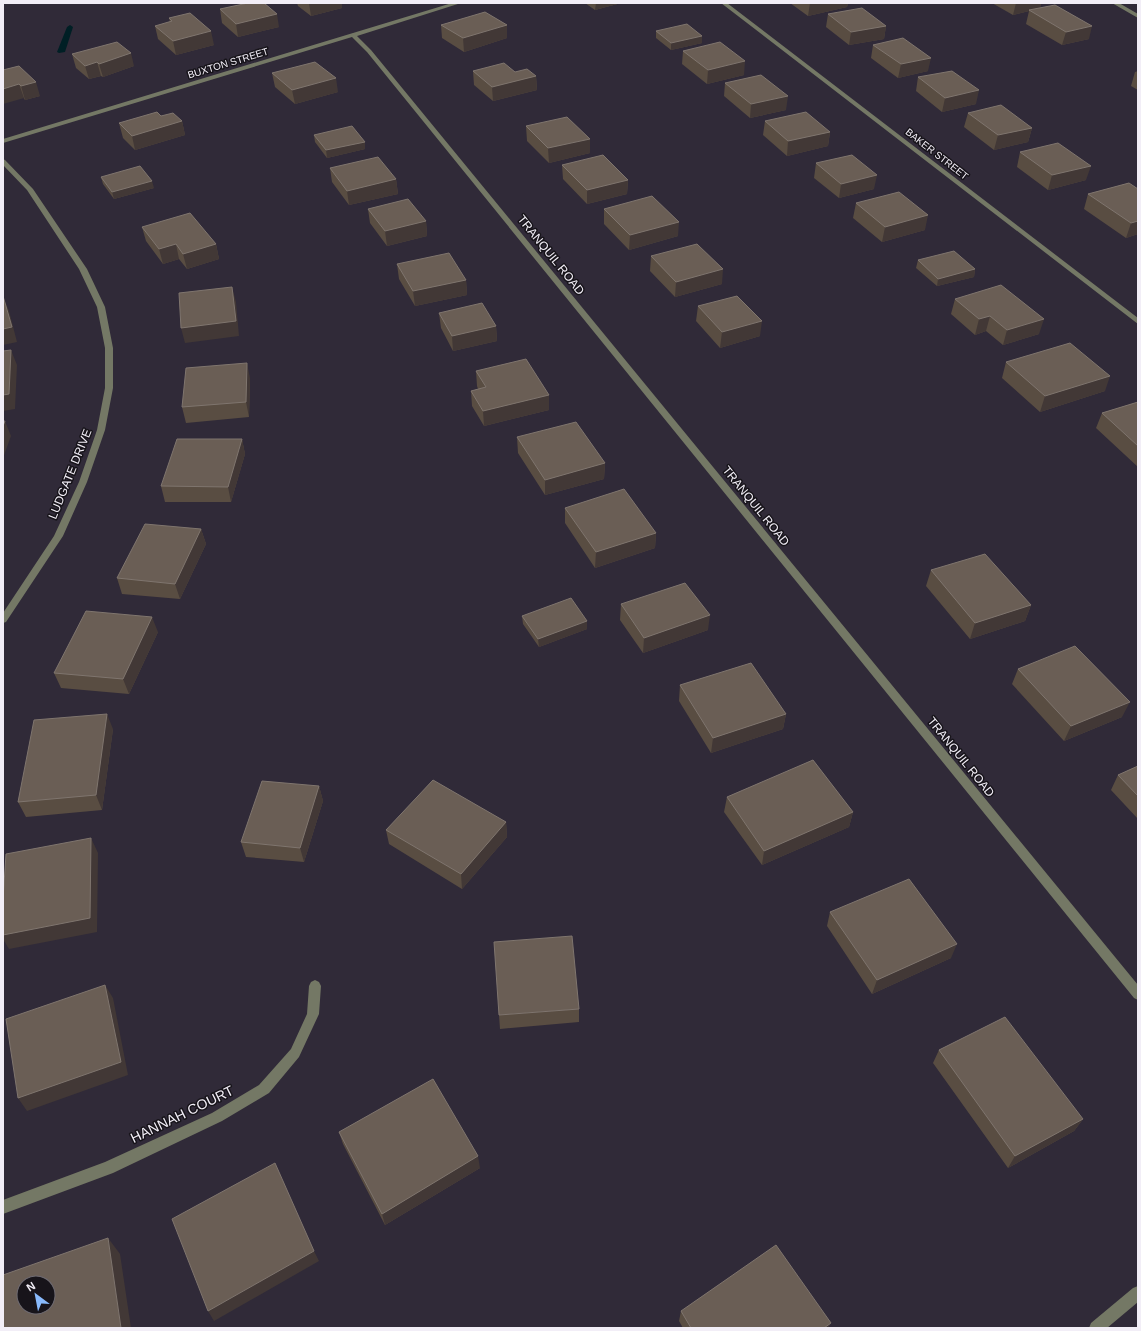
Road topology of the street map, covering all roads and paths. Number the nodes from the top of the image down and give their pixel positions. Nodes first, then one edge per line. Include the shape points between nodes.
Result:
1 (458, 3) edge
2 (724, 3) edge
3 (1116, 3) edge
4 (1138, 16) edge
5 (353, 35) junction
6 (3, 141) edge
7 (3, 161) edge
8 (1138, 322) edge
9 (3, 620) edge
10 (315, 986) dead end
11 (1138, 994) edge
12 (3, 1207) edge
13 (1138, 1294) edge
14 (1096, 1328) edge

1 - 5 street, BUXTON STREET
2 - 8 street, BAKER STREET
3 - 4 street
5 - 6 street, BUXTON STREET
5 - 11 street, TRANQUIL ROAD via 370,51
7 - 9 street, LUDGATE DRIVE via 30,189 83,269 101,307 109,348 108,388 101,430 83,482 58,536
10 - 12 street, HANNAH COURT via 313,1014 296,1053 264,1089 217,1117 108,1168
13 - 14 street

